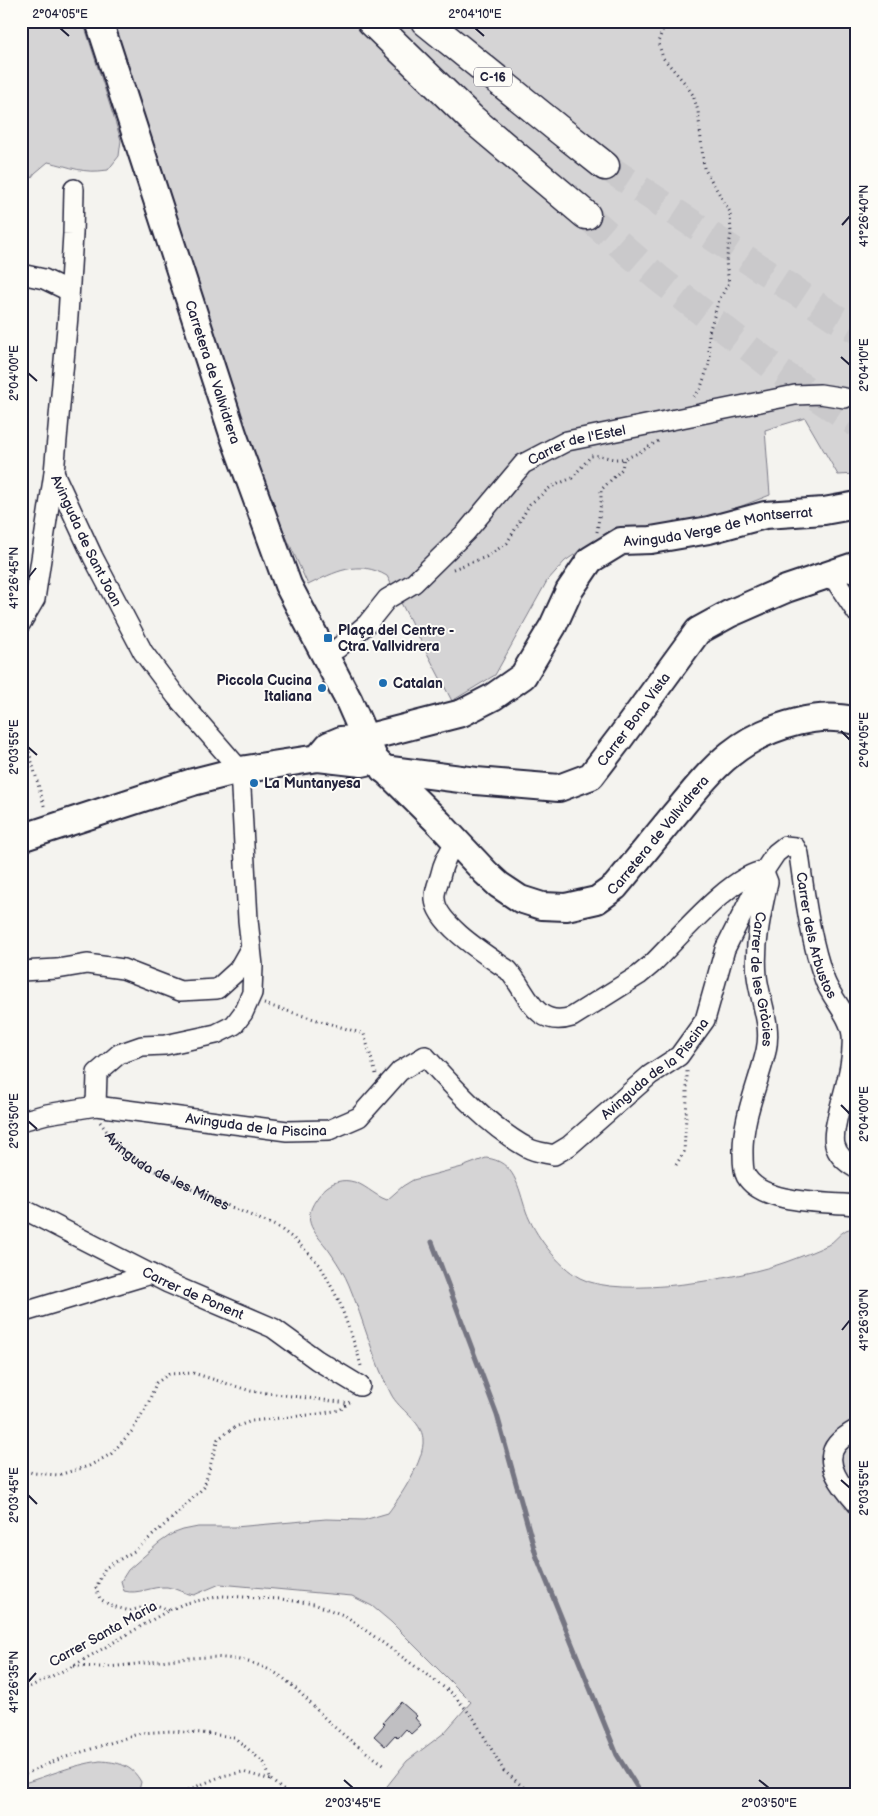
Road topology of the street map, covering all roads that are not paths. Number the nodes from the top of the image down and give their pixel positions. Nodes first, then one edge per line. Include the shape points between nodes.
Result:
1 (99, 21) edge
2 (356, 21) edge
3 (371, 21) edge
4 (425, 21) edge
5 (414, 64) junction
6 (606, 166) tunnel mouth
7 (74, 189) dead end
8 (586, 215) tunnel mouth
9 (21, 274) edge
10 (69, 291) junction
11 (845, 398) dead end
12 (54, 473) junction
13 (857, 505) edge
14 (857, 565) edge
15 (831, 574) junction
16 (857, 613) edge
17 (21, 623) edge
18 (324, 655) junction
19 (857, 721) edge
20 (374, 756) junction
21 (240, 770) junction
22 (21, 838) edge
23 (456, 843) junction
24 (764, 871) junction
25 (251, 947) junction
26 (21, 971) edge
27 (96, 1106) junction
28 (21, 1121) edge
29 (857, 1169) edge
30 (857, 1205) edge
31 (21, 1208) edge
32 (151, 1274) junction
33 (21, 1313) edge
34 (360, 1386) road end
35 (857, 1429) edge
36 (857, 1504) edge

1 - 18 street, Carretera de Vallvidrera via 236,443 288,586
2 - 5 highway
3 - 5 highway
4 - 6 highway, C-16
5 - 8 highway via 471,118
7 - 10 street, Avinguda de Sant Joan
9 - 10 street via 44,279
10 - 12 street, Avinguda de Sant Joan
11 - 18 street, Carrer de l'Estel via 795,395 567,441 523,464 466,532 414,583 387,600 367,624 338,648
12 - 17 street via 34,598
12 - 21 street, Avinguda de Sant Joan via 143,652
13 - 20 street, Avinguda Verge de Montserrat via 765,515 709,530 621,542 590,560 569,591 553,626 523,676 493,697
14 - 15 street, Carrer Bona Vista
15 - 16 street
15 - 20 street, Carrer Bona Vista via 786,589 698,631 591,776 559,788 476,781
18 - 20 street, Carretera de Vallvidrera
19 - 23 street, Carretera de Vallvidrera via 807,720 768,731 742,745 714,767 615,887 597,900 578,906 554,908 525,902 499,886
20 - 21 street via 350,738 329,745 318,758
20 - 23 street, Carretera de Vallvidrera
21 - 22 street
21 - 25 street
23 - 24 street via 448,852 434,899 438,912 446,924 508,970 535,1009 552,1020 572,1017 652,966 740,879
24 - 27 street, Avinguda de la Piscina via 725,949 705,1020 679,1056 650,1075 569,1146 554,1155 529,1149 507,1134 476,1108 425,1056 400,1071 359,1117 329,1130 287,1131
24 - 29 street, Carrer dels Arbustos via 785,846 795,847 799,854 810,935 825,982 852,1034 849,1070 834,1138 840,1157
24 - 30 street, Carrer de les Gràcies via 768,882 758,936 757,977 768,1038 745,1125 743,1160 746,1176 756,1187 771,1195
25 - 26 street via 238,970 217,989 180,991 123,969 87,964
25 - 27 street via 252,993 234,1025 216,1034 165,1045 142,1046 119,1054 97,1073
27 - 28 street, Avinguda de la Piscina
31 - 32 street, Carrer de Ponent
32 - 33 street
32 - 34 street, Carrer de Ponent via 273,1328
35 - 36 street via 837,1444 831,1459 843,1486

